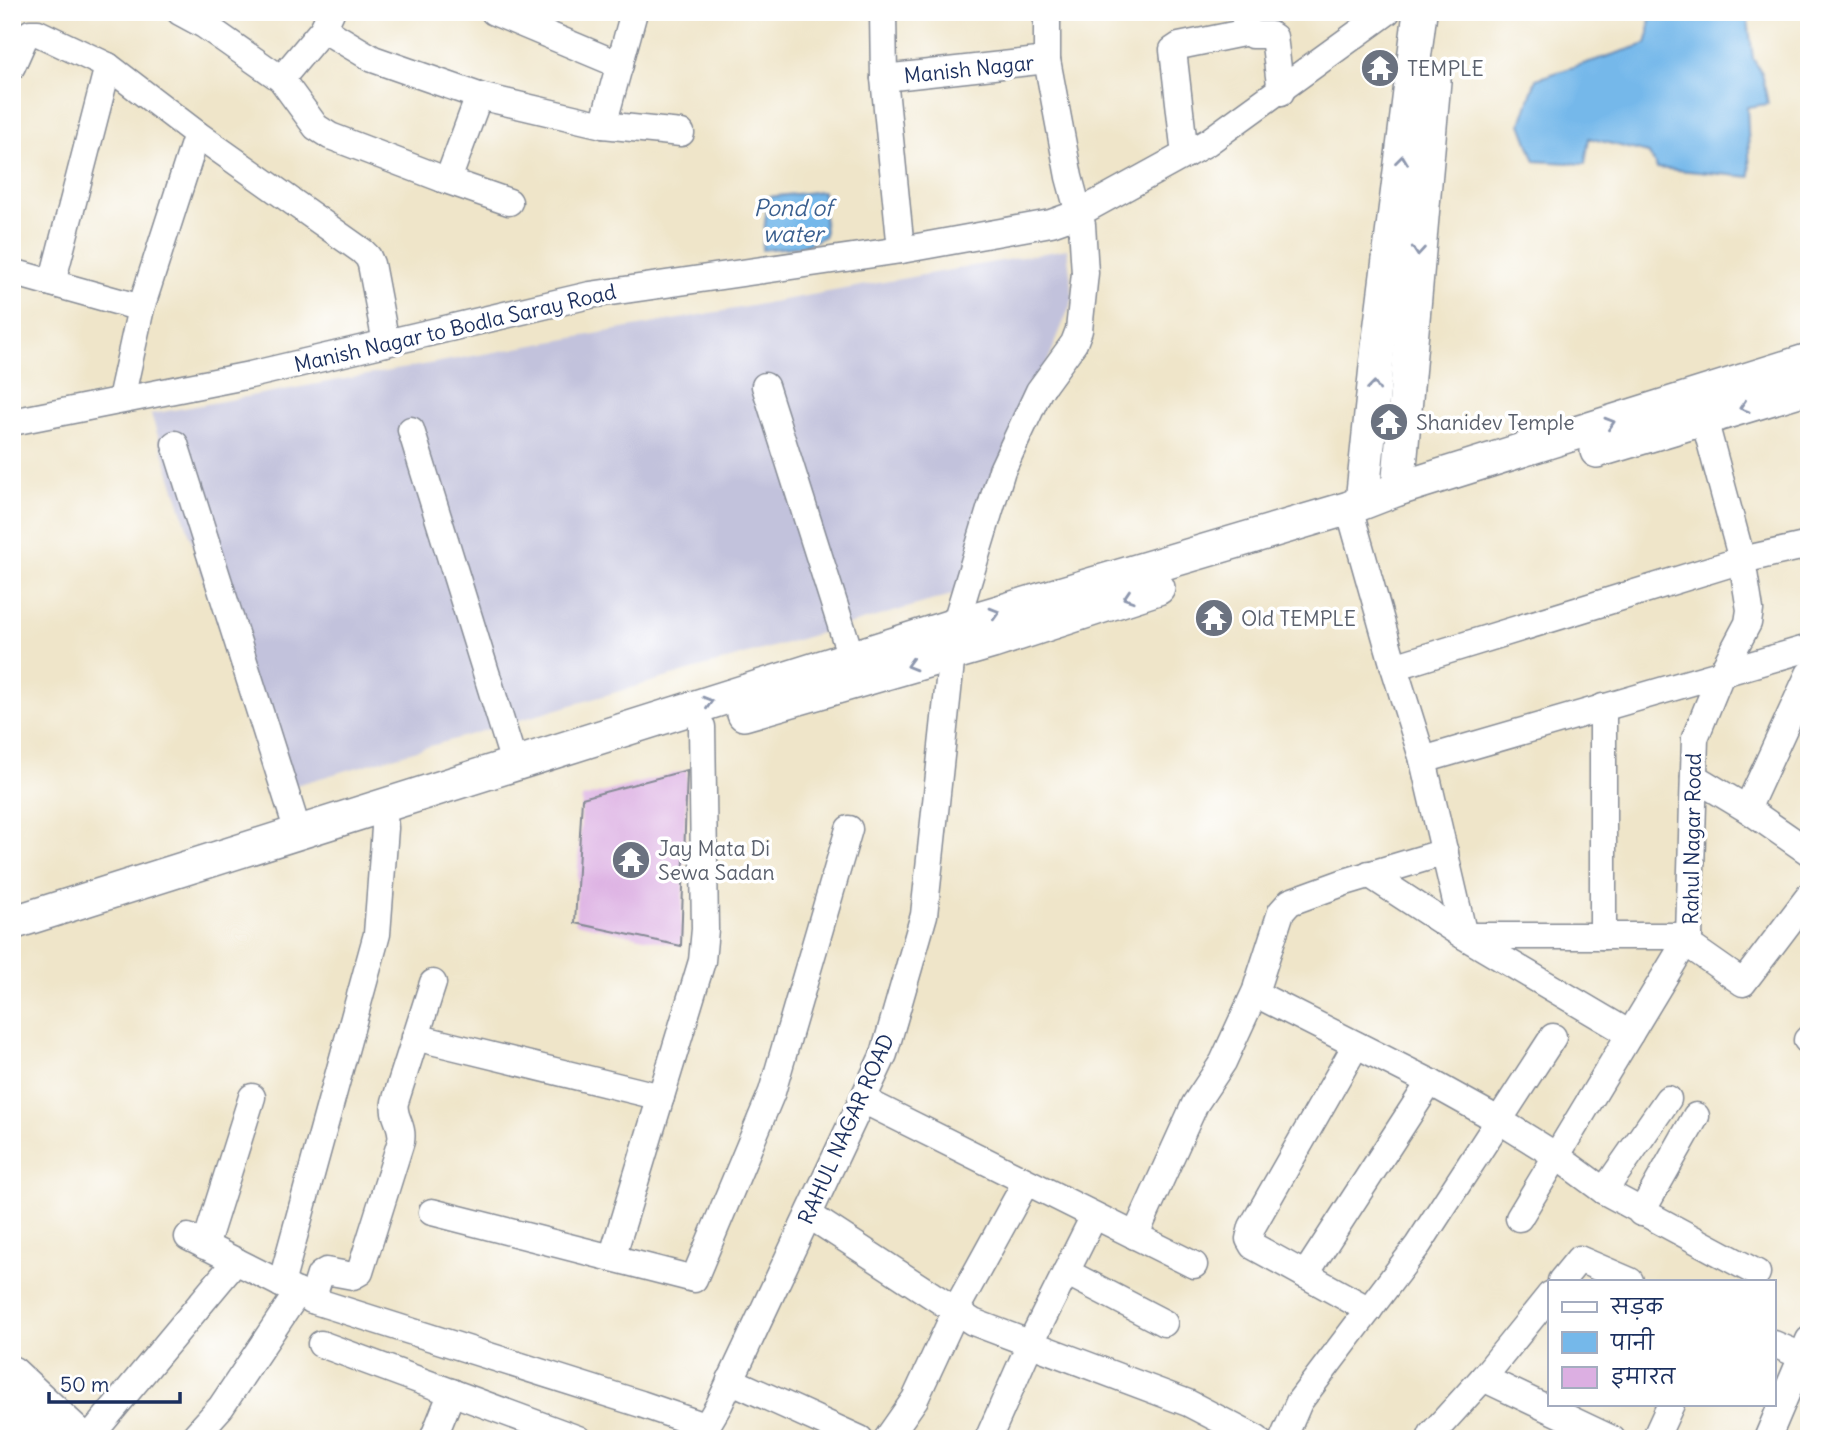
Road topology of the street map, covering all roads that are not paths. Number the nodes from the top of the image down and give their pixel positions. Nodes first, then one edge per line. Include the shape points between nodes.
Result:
1 (180, 12) edge
2 (494, 12) edge
3 (634, 12) edge
4 (883, 12) edge
5 (1047, 12) edge
6 (1387, 12) edge
7 (1420, 12) edge
8 (1441, 12) edge
9 (209, 19) edge
10 (327, 21) edge
11 (1246, 22) edge
12 (1047, 60) junction
13 (108, 65) junction
14 (620, 65) junction
15 (12, 66) edge
16 (884, 78) junction
17 (281, 79) junction
18 (1281, 92) junction
19 (479, 96) junction
20 (603, 125) junction
21 (681, 133) dead end
22 (197, 134) junction
23 (1185, 155) junction
24 (443, 179) junction
25 (509, 202) dead end
26 (1080, 219) junction
27 (901, 250) junction
28 (12, 272) edge
29 (51, 284) junction
30 (141, 308) junction
31 (386, 343) junction
32 (1809, 360) edge
33 (765, 386) dead end
34 (1809, 387) edge
35 (121, 399) junction
36 (1702, 407) junction
37 (12, 422) edge
38 (411, 430) dead end
39 (174, 444) dead end
40 (1398, 489) junction
41 (1355, 512) junction
42 (1809, 545) edge
43 (1742, 559) junction
44 (955, 639) junction
45 (1809, 648) edge
46 (851, 657) junction
47 (1394, 667) junction
48 (1721, 672) junction
49 (1809, 674) edge
50 (1603, 707) junction
51 (702, 727) junction
52 (1423, 760) junction
53 (514, 764) junction
54 (1694, 777) junction
55 (1747, 809) junction
56 (384, 817) junction
57 (849, 829) dead end
58 (298, 832) junction
59 (1444, 852) junction
60 (1809, 852) edge
61 (1369, 874) junction
62 (1809, 896) edge
63 (12, 923) edge
64 (1464, 936) junction
65 (1603, 936) junction
66 (1687, 940) junction
67 (12, 944) edge
68 (433, 983) dead end
69 (1257, 988) junction
70 (1630, 1034) junction
71 (415, 1037) junction
72 (1553, 1037) dead end
73 (1356, 1045) junction
74 (1430, 1082) junction
75 (252, 1097) dead end
76 (661, 1097) junction
77 (1668, 1099) dead end
78 (863, 1100) junction
79 (1696, 1116) dead end
80 (1500, 1121) junction
81 (1555, 1156) junction
82 (1026, 1182) junction
83 (1604, 1191) junction
84 (432, 1212) dead end
85 (1641, 1213) junction
86 (809, 1215) junction
87 (1094, 1216) junction
88 (1519, 1217) dead end
89 (1135, 1236) junction
90 (612, 1258) junction
91 (236, 1261) junction
92 (1194, 1265) dead end
93 (1066, 1272) junction
94 (1757, 1273) dead end
95 (1305, 1275) junction
96 (1562, 1280) edge
97 (1628, 1280) edge
98 (297, 1292) junction
99 (1548, 1301) edge
100 (1368, 1310) junction
101 (955, 1312) junction
102 (1164, 1323) dead end
103 (1539, 1328) edge
104 (321, 1344) dead end
105 (1030, 1344) junction
106 (1776, 1345) edge
107 (1804, 1360) edge
108 (12, 1373) edge
109 (1483, 1378) junction
110 (730, 1380) junction
111 (452, 1392) junction
112 (1670, 1406) edge
113 (12, 1408) edge
114 (537, 1432) edge
115 (695, 1432) edge
116 (44, 1439) edge
117 (86, 1439) edge
118 (192, 1439) edge
119 (433, 1439) edge
120 (578, 1439) edge
121 (860, 1439) edge
122 (887, 1439) edge
123 (988, 1439) edge
124 (1257, 1439) edge
125 (1283, 1439) edge
126 (1430, 1439) edge
127 (1612, 1439) edge
128 (1655, 1439) edge
129 (1767, 1439) edge

1 - 9 street
2 - 14 street
3 - 14 street
4 - 16 street
5 - 12 street, Manish Nagar
6 - 18 street, Manish Nagar to Bodla Saray Road
41 -> 7 main road
8 -> 40 main road
9 - 17 street
10 - 17 street
10 - 19 street via 373,59
11 - 18 street via 1252,35 1274,37
11 - 23 street via 1173,50
12 - 16 street, Manish Nagar
12 - 26 street, RAHUL NAGAR ROAD
13 - 15 street via 30,33
13 - 22 street
13 - 29 street
14 - 20 street
16 - 27 street
17 - 24 street via 316,127
18 - 23 street, Manish Nagar to Bodla Saray Road
19 - 20 street
19 - 24 street via 449,177
20 - 21 street
22 - 30 street
22 - 31 street via 366,254
23 - 26 street, Manish Nagar to Bodla Saray Road
24 - 25 street
26 - 27 street, Manish Nagar to Bodla Saray Road
26 - 44 street, RAHUL NAGAR ROAD via 1084,273 1079,330 1039,391 1002,470
27 - 31 street, Manish Nagar to Bodla Saray Road via 590,295
28 - 29 street
29 - 30 street
30 - 35 street
31 - 35 street, Manish Nagar to Bodla Saray Road
32 - 36 main road
33 - 46 street
34 -> 36 main road
35 - 37 street, Manish Nagar to Bodla Saray Road
40 -> 36 main road
36 - 41 main road
36 - 43 street, Rahul Nagar Road
38 - 53 street
39 - 58 street
40 - 41 main road
41 - 44 main road via 993,642
41 - 47 street
42 - 43 street
43 - 47 street
43 - 48 street, Rahul Nagar Road via 1748,623
44 - 46 main road
44 -> 51 main road
44 - 78 street, RAHUL NAGAR ROAD via 924,915 884,1054
45 - 48 street
53 -> 46 main road
47 - 52 street
48 - 50 street
48 - 54 street, Rahul Nagar Road via 1695,738
49 - 55 street
50 - 52 street
50 - 65 street
51 - 56 main road
51 - 76 street via 704,947
52 - 59 street
53 - 56 main road
54 - 55 street
54 - 66 street, Rahul Nagar Road
55 - 60 street
56 - 58 main road
56 - 67 main road
56 - 98 street via 377,934
57 - 90 street via 772,1092 694,1279
58 - 63 main road
59 - 61 street
59 - 64 street
61 - 64 street
61 - 69 street via 1286,905
62 - 66 street via 1743,983
64 - 65 street
64 - 70 street
65 - 66 street
66 - 70 street, Rahul Nagar Road
68 - 71 street
69 - 73 street via 1260,997
69 - 89 street via 1223,1062 1195,1104
70 - 81 street, Rahul Nagar Road
71 - 76 street
71 - 98 street via 394,1108 401,1141 360,1272 357,1276 323,1272
72 - 80 street
73 - 74 street
73 - 95 street via 1249,1233 1250,1243
74 - 80 street
74 - 95 street
75 - 91 street via 197,1241
76 - 90 street
77 - 83 street
78 - 82 street
78 - 86 street, RAHUL NAGAR ROAD
79 - 85 street
80 - 81 street
80 - 100 street via 1418,1245
81 - 83 street
81 - 88 street, Rahul Nagar Road
82 - 87 street
82 - 101 street
83 - 85 street
84 - 90 street
85 - 94 street
86 - 101 street
86 - 110 street, RAHUL NAGAR ROAD
87 - 89 street
87 - 93 street
89 - 92 street
91 - 98 street
91 - 117 street
93 - 102 street
93 - 105 street
95 - 100 street
96 - 97 street via 1578,1259
98 - 115 street via 642,1404
98 - 118 street via 221,1407
99 - 103 street
100 - 125 street via 1299,1402
101 - 105 street
101 - 122 street via 915,1399
103 - 109 street
104 - 111 street
105 - 123 street
105 - 124 street via 1188,1403
106 - 107 street
107 - 129 street
108 - 117 main road
109 - 126 street
109 - 127 street
110 - 115 street, RAHUL NAGAR ROAD via 719,1405
110 - 121 street
111 - 114 street
111 - 119 street
112 - 128 street
113 - 116 main road
114 - 120 street

